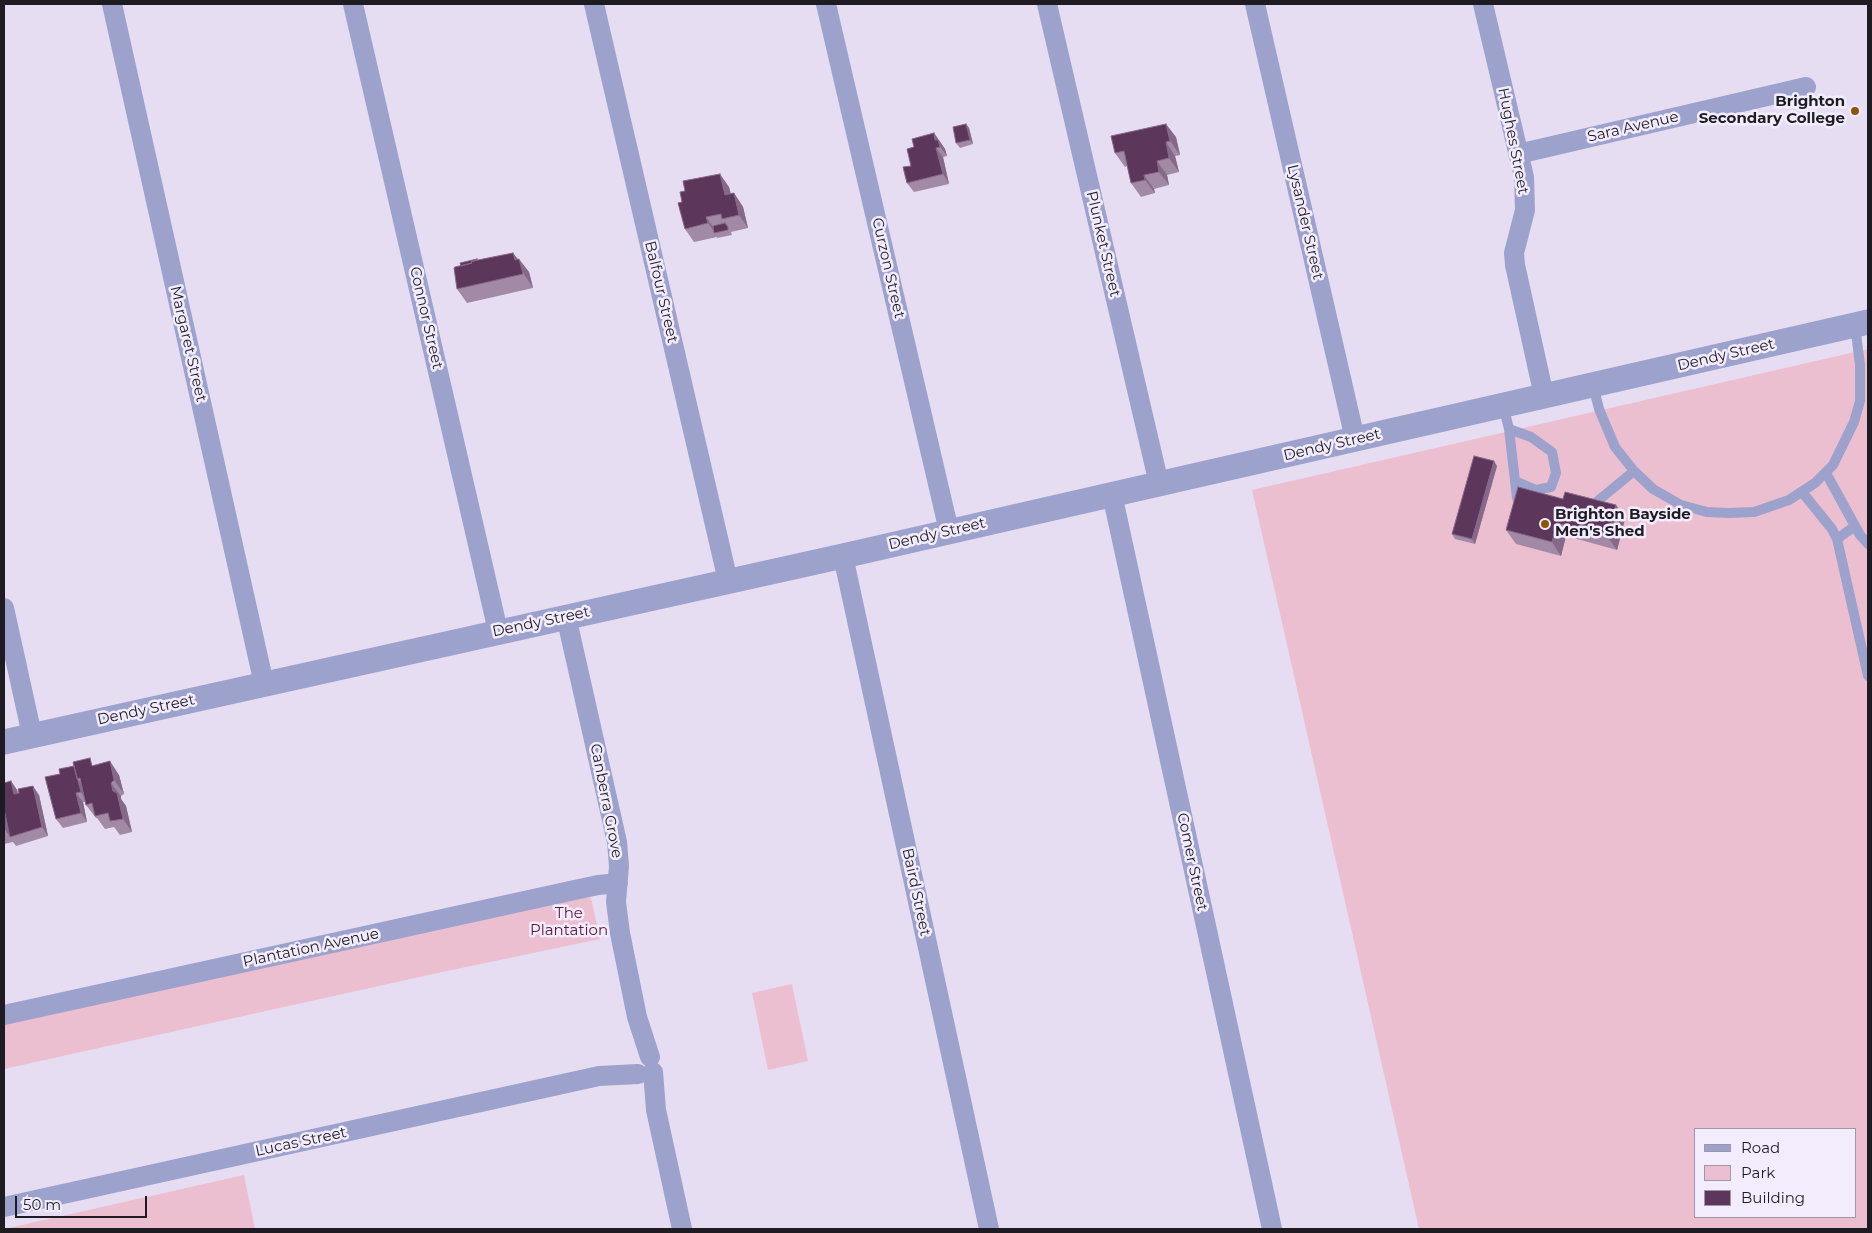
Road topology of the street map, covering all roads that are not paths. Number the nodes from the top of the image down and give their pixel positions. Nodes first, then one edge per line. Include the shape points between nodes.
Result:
1 (112, 4) edge
2 (353, 4) edge
3 (594, 4) edge
4 (826, 4) edge
5 (1047, 4) edge
6 (1255, 4) edge
7 (1483, 4) edge
8 (1806, 87) dead end
9 (1518, 154) junction
10 (1862, 324) edge
11 (1593, 385) junction
12 (1544, 396) junction
13 (1506, 417) junction
14 (1356, 439) junction
15 (1634, 471) junction
16 (1826, 473) junction
17 (1515, 481) junction
18 (1158, 484) junction
19 (1802, 492) junction
20 (1112, 494) junction
21 (1517, 498) edge
22 (1588, 509) edge
23 (1855, 526) junction
24 (949, 531) junction
25 (1837, 539) junction
26 (1868, 544) edge
27 (843, 556) junction
28 (728, 581) junction
29 (4, 608) edge
30 (566, 616) junction
31 (498, 631) junction
32 (1868, 676) edge
33 (264, 684) junction
34 (32, 735) junction
35 (4, 742) edge
36 (618, 883) junction
37 (4, 1015) edge
38 (643, 1066) junction
39 (4, 1208) edge
40 (682, 1229) edge
41 (989, 1229) edge
42 (1272, 1229) edge

1 - 33 street, Margaret Street
2 - 31 street, Connor Street
3 - 28 street, Balfour Street
4 - 24 street, Curzon Street
5 - 18 street, Plunket Street
6 - 14 street, Lysander Street
7 - 9 street, Hughes Street
8 - 9 street, Sara Avenue
9 - 12 street, Hughes Street via 1524,177 1525,203 1514,253 1515,265
10 - 11 street, Dendy Street
10 - 16 lane via 1860,401 1854,422
11 - 12 street, Dendy Street
11 - 15 lane via 1607,431
12 - 13 street, Dendy Street
13 - 14 street, Dendy Street
13 - 17 lane
13 - 17 lane via 1552,452 1556,473 1551,487 1536,490
14 - 18 street, Dendy Street
15 - 19 lane via 1668,498 1707,512 1754,512 1776,506
15 - 22 lane
16 - 19 lane
16 - 23 lane
17 - 21 lane
18 - 20 street, Dendy Street
19 - 25 lane via 1832,528
20 - 24 street, Dendy Street
20 - 42 street, Comer Street
23 - 25 lane
23 - 26 lane
24 - 27 street, Dendy Street
25 - 32 lane
27 - 28 street, Dendy Street
27 - 41 street, Baird Street
28 - 30 street, Dendy Street
29 - 34 street
30 - 31 street, Dendy Street
30 - 36 street, Canberra Grove via 617,842
31 - 33 street, Dendy Street
33 - 34 street, Dendy Street
34 - 35 street, Dendy Street
36 - 37 street, Plantation Avenue
36 - 38 street, Canberra Grove via 617,916
38 - 39 street, Lucas Street
38 - 40 street, Canberra Grove

